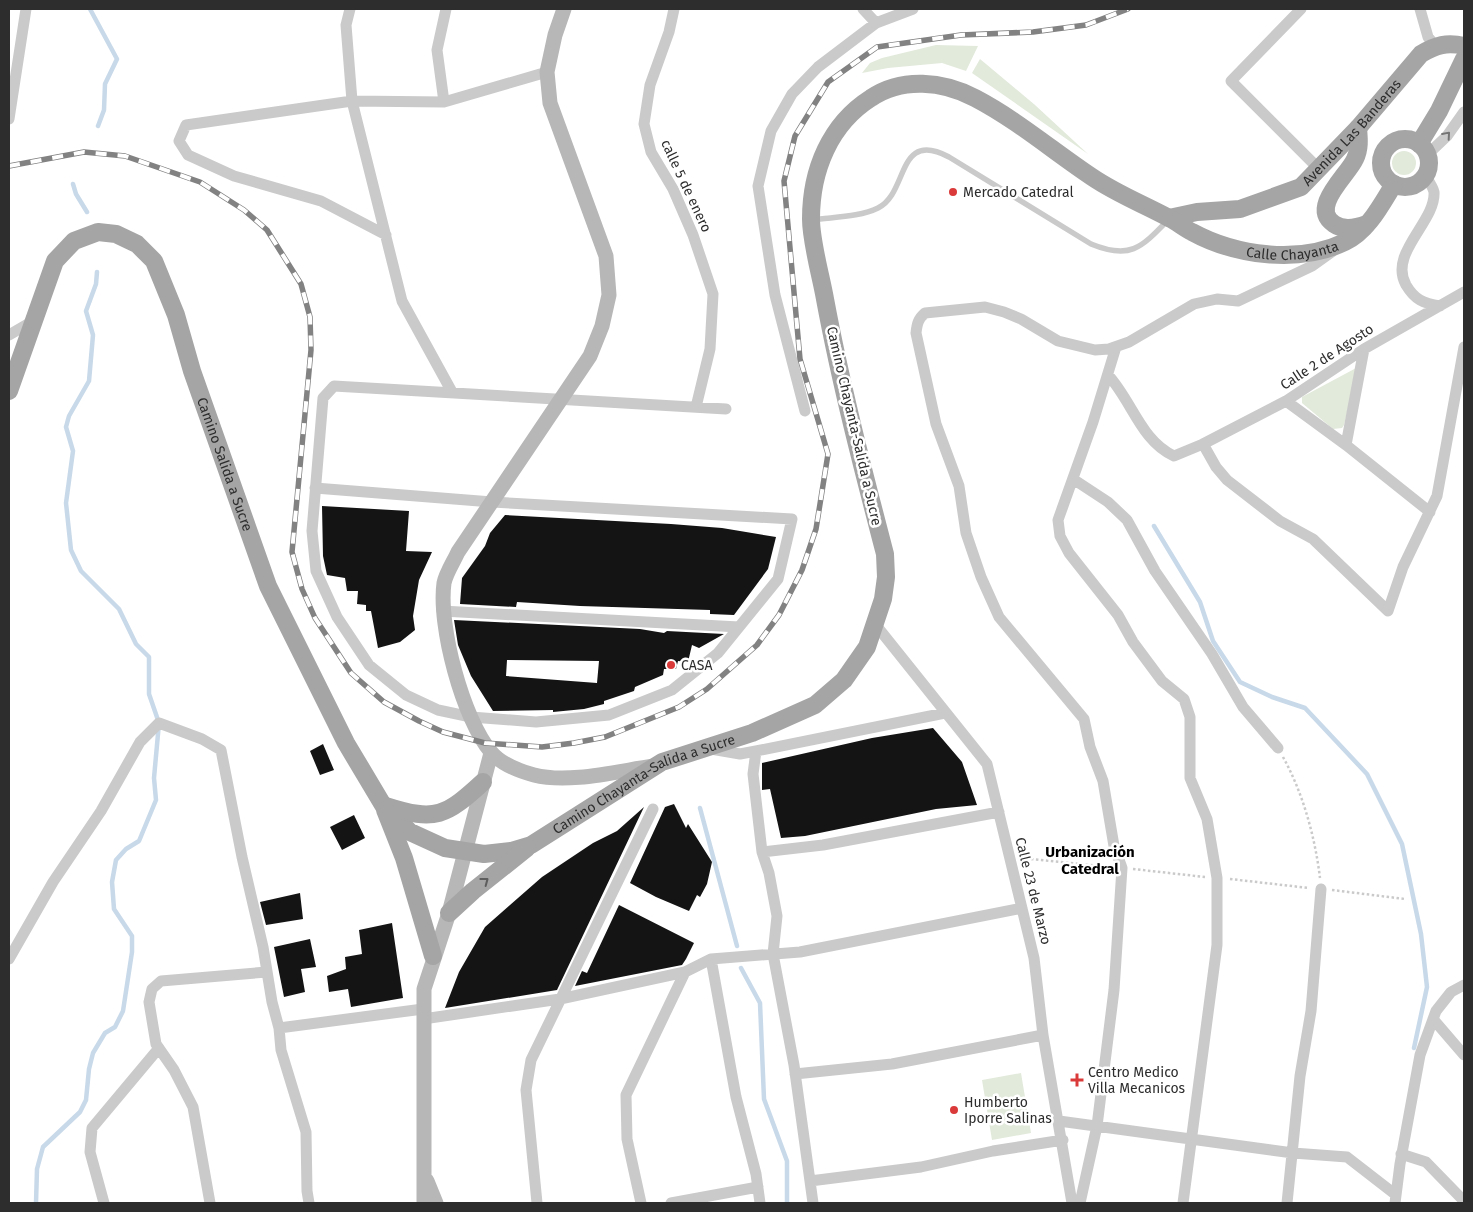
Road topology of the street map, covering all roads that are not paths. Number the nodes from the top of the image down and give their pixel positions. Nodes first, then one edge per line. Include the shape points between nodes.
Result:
1 (26, 9) edge
2 (350, 9) edge
3 (446, 9) edge
4 (564, 9) edge
5 (674, 9) edge
6 (863, 9) edge
7 (913, 9) edge
8 (1301, 9) edge
9 (1420, 9) edge
10 (876, 23) junction
11 (1434, 46) junction
12 (1462, 50) edge
13 (547, 72) junction
14 (352, 101) junction
15 (444, 102) junction
16 (1464, 112) edge
17 (9, 119) edge
18 (1358, 128) junction
19 (1423, 150) junction
20 (1318, 168) junction
21 (1425, 176) junction
22 (1394, 184) junction
23 (1169, 218) junction
24 (810, 220) junction
25 (1368, 224) junction
26 (386, 235) junction
27 (1346, 241) junction
28 (1464, 292) edge
29 (1440, 306) junction
30 (33, 321) junction
31 (9, 335) edge
32 (1116, 347) junction
33 (1464, 347) edge
34 (1364, 349) junction
35 (1108, 375) junction
36 (9, 391) edge
37 (452, 392) junction
38 (562, 398) junction
39 (1286, 402) junction
40 (696, 407) junction
41 (726, 408) dead end
42 (805, 411) dead end
43 (1203, 444) junction
44 (1346, 445) junction
45 (1073, 479) junction
46 (315, 488) junction
47 (492, 502) junction
48 (1430, 512) junction
49 (442, 611) junction
50 (875, 624) junction
51 (739, 627) junction
52 (945, 713) junction
53 (471, 717) junction
54 (707, 748) junction
55 (1278, 748) road end
56 (756, 751) junction
57 (491, 753) junction
58 (662, 762) junction
59 (484, 782) junction
60 (383, 805) junction
61 (653, 809) dead end
62 (999, 812) junction
63 (531, 845) junction
64 (466, 852) junction
65 (762, 852) junction
66 (1321, 889) road end
67 (1022, 908) junction
68 (449, 913) junction
69 (773, 954) junction
70 (433, 956) junction
71 (9, 959) edge
72 (711, 959) junction
73 (267, 972) junction
74 (685, 972) junction
75 (1464, 985) edge
76 (560, 999) junction
77 (423, 1014) junction
78 (1433, 1019) junction
79 (279, 1028) junction
80 (1043, 1035) junction
81 (159, 1048) junction
82 (1464, 1055) edge
83 (795, 1074) junction
84 (1059, 1121) junction
85 (1097, 1126) junction
86 (1191, 1139) junction
87 (1063, 1140) junction
88 (1293, 1153) junction
89 (1402, 1154) junction
90 (426, 1178) junction
91 (810, 1181) junction
92 (758, 1186) junction
93 (1396, 1199) edge
94 (1464, 1201) edge
95 (104, 1203) edge
96 (210, 1203) edge
97 (309, 1203) edge
98 (424, 1203) edge
99 (436, 1203) edge
100 (536, 1203) edge
101 (641, 1203) edge
102 (671, 1203) edge
103 (760, 1203) edge
104 (813, 1203) edge
105 (1072, 1203) edge
106 (1080, 1203) edge
107 (1183, 1203) edge
108 (1286, 1203) edge

1 - 17 street
2 - 14 street via 346,25
3 - 15 street via 438,50
4 - 13 main road
5 - 40 street, calle 5 de enero via 650,85 644,124 651,152 673,189 713,294 710,349
6 - 10 street
7 - 10 street
8 - 20 street via 1231,81
9 - 11 street
10 - 42 street via 818,67 792,94 771,131 758,186 776,295
11 - 12 main road
11 - 18 main road, Avenida Las Banderas via 1421,54
12 - 19 main road
13 - 15 street
13 - 38 main road via 550,103 606,256 609,295 602,326 590,356
14 - 15 street
14 - 26 street
14 - 26 street via 186,125 179,141 188,155 234,176 321,201
19 -> 16 street via 1447,136
18 - 20 main road, Avenida Las Banderas
18 - 25 main road via 1359,147 1355,159 1331,192 1326,212 1328,220 1338,226 1346,228
19 - 21 main road via 1428,162
19 - 22 main road via 1405,140 1392,143 1383,154 1381,168
20 - 23 main road, Avenida Las Banderas via 1300,187 1240,210 1197,212
21 - 22 main road via 1408,187
21 - 29 street via 1434,191 1433,200 1406,252 1404,282 1412,296 1422,303
22 - 25 main road, Calle Chayanta
23 - 24 lane via 1148,240 1131,250 1112,252 1091,244 943,154 924,149 910,158 890,198 879,208
23 - 24 main road, Camino Chayanta-Salida a Sucre via 1116,192 974,97 925,83 883,90 841,122 827,145 818,170
23 - 27 main road, Calle Chayanta via 1193,233 1226,246 1270,254 1319,251
24 - 50 main road, Camino Chayanta-Salida a Sucre via 830,325 885,554 883,599
25 - 27 main road, Calle Chayanta
26 - 37 street via 402,301
27 - 32 street via 1312,266 1238,301 1217,299 1194,304
28 - 29 street, Calle 2 de Agosto
29 - 34 street, Calle 2 de Agosto
30 - 31 street
30 - 36 main road, Camino Salida a Sucre
30 - 60 main road, Camino Salida a Sucre via 55,261 74,240 98,232 116,234 137,244 154,262 176,315 192,371 268,586 346,743
32 - 35 street
32 - 85 street via 1096,350 1058,341 1021,319 985,307 925,313 920,317 916,333 936,424 958,486 966,533 981,577 999,617 1084,719 1103,781 1114,846 1122,868 1114,990
33 - 48 street via 1437,496
34 - 39 street, Calle 2 de Agosto
34 - 44 street
35 - 43 street, Calle 2 de Agosto via 1121,389 1149,438 1161,450 1174,456
35 - 45 street
37 - 38 street
37 - 46 street via 334,386 323,398
38 - 40 street
38 - 47 main road
39 - 43 street, Calle 2 de Agosto
39 - 44 street
40 - 41 street
43 - 48 street via 1228,480 1280,521 1313,539 1388,611 1403,566
44 - 48 street
45 - 55 street via 1108,502 1127,520 1155,572 1212,654 1243,707
45 - 86 street via 1058,520 1060,536 1069,554 1118,615 1162,681 1184,699 1190,717 1190,778 1207,819 1217,878 1216,945
46 - 47 street
46 - 53 street via 312,531 316,571 337,617 369,665 406,695 438,710
47 - 49 main road via 458,552 444,581
47 - 51 street via 792,519 778,579
49 - 51 street
49 - 53 main road via 456,674
50 - 52 street, Calle 23 de Marzo
50 - 54 main road, Camino Chayanta-Salida a Sucre via 855,666 815,705 752,733
51 - 53 street via 718,653 672,690 609,715 536,722
52 - 56 street
52 - 62 street, Calle 23 de Marzo via 987,764
53 - 57 main road
54 - 56 street via 740,754
54 - 58 main road, Camino Chayanta-Salida a Sucre
56 - 65 street via 753,774
57 - 58 main road via 517,769 554,778 656,766
57 - 59 main road
58 - 63 main road, Camino Chayanta-Salida a Sucre
59 - 60 main road via 449,811 428,814 405,812
59 - 64 main road
60 - 64 main road, Camino Salida a Sucre via 410,832 446,848
60 - 70 main road via 404,858
61 - 76 street
62 - 65 street via 823,845
62 - 67 street, Calle 23 de Marzo
63 - 64 main road, Camino Chayanta-Salida a Sucre via 484,854
68 -> 63 main road
64 - 68 main road
65 - 69 street via 777,916
66 - 88 street via 1311,1011 1300,1076
67 - 69 street via 800,952
67 - 80 street, Calle 23 de Marzo via 1034,958
68 - 70 main road
69 - 72 street
69 - 83 street
70 - 77 main road via 424,989
71 - 73 street via 140,742 159,723 221,750
72 - 74 street
72 - 92 street via 736,1097
73 - 79 street
73 - 81 street via 161,981 152,988 149,1002
74 - 76 street
74 - 101 street via 626,1095 628,1138
75 - 78 street via 1451,992
76 - 77 street
76 - 100 street via 531,1060 526,1090
77 - 79 street
77 - 90 main road
78 - 82 street
78 - 89 street via 1420,1055
79 - 97 street via 281,1050 306,1132
80 - 83 street via 892,1064
80 - 84 street, Calle 23 de Marzo
81 - 95 street via 92,1128 90,1152
81 - 96 street via 193,1107
83 - 91 street
84 - 85 street
84 - 87 street, Calle 23 de Marzo
85 - 86 street
85 - 106 street
86 - 88 street
86 - 107 street
87 - 91 street via 922,1167
87 - 105 street, Calle 23 de Marzo
88 - 93 street via 1347,1157
88 - 108 street
89 - 93 street
89 - 94 street via 1426,1162
90 - 98 main road
90 - 99 main road
91 - 104 street
92 - 102 street
92 - 103 street

